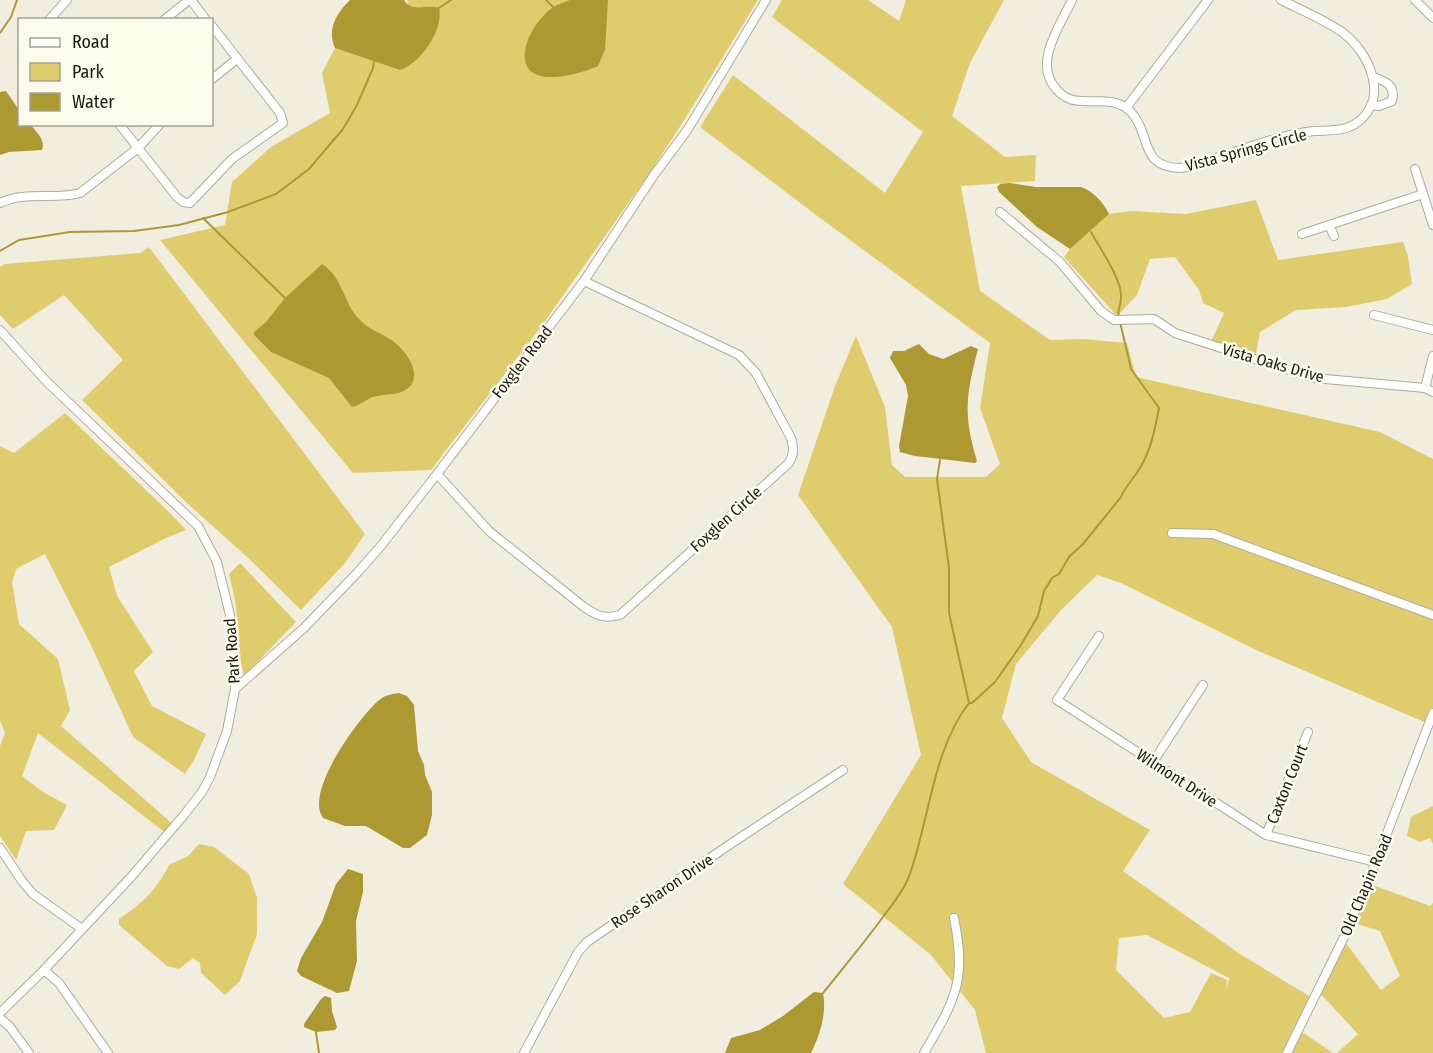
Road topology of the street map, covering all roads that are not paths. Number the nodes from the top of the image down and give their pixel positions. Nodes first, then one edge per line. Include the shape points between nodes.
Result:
1 (67, 0) edge
2 (190, 0) edge
3 (766, 0) edge
4 (1072, 0) edge
5 (1208, 0) edge
6 (1281, 0) edge
7 (1415, 0) edge
8 (51, 18) edge
9 (167, 18) edge
10 (204, 18) edge
11 (1433, 18) edge
12 (213, 27) edge
13 (237, 59) junction
14 (1373, 77) junction
15 (213, 78) edge
16 (1371, 105) junction
17 (1126, 108) junction
18 (121, 126) edge
19 (158, 126) edge
20 (138, 148) junction
21 (1415, 169) dead end
22 (1423, 194) junction
23 (0, 203) edge
24 (1000, 212) dead end
25 (1329, 225) junction
26 (1433, 225) edge
27 (1302, 234) dead end
28 (1334, 236) dead end
29 (584, 281) junction
30 (1374, 315) dead end
31 (0, 330) edge
32 (1433, 330) edge
33 (1433, 356) edge
34 (1429, 390) edge
35 (437, 474) junction
36 (1172, 533) dead end
37 (1433, 615) edge
38 (1099, 636) dead end
39 (1203, 685) dead end
40 (235, 689) junction
41 (1433, 713) edge
42 (1308, 732) dead end
43 (1153, 762) junction
44 (843, 770) dead end
45 (1266, 835) junction
46 (0, 848) edge
47 (1376, 862) junction
48 (954, 918) dead end
49 (82, 929) junction
50 (44, 970) junction
51 (0, 1013) edge
52 (0, 1018) edge
53 (29, 1053) edge
54 (108, 1053) edge
55 (524, 1053) edge
56 (924, 1053) edge
57 (1287, 1053) edge

1 - 8 street
2 - 9 street
2 - 10 street
3 - 29 street, Foxglen Road via 688,129
4 - 17 street via 1048,55 1050,81 1068,98 1110,101
5 - 17 street
6 - 14 street via 1342,33 1358,49
7 - 11 street
12 - 13 street
13 - 15 street
13 - 20 street via 280,113 283,123 232,159 190,203 177,197
14 - 16 street
14 - 16 street, Vista Springs Circle via 1395,92 1392,101
16 - 17 street, Vista Springs Circle via 1358,122 1345,128 1296,134 1181,168 1161,165 1152,159 1137,121
18 - 20 street
19 - 20 street
20 - 23 street via 80,193 21,197
21 - 22 street
22 - 25 street
22 - 26 street
24 - 34 street, Vista Oaks Drive via 1060,262 1114,320 1154,319 1175,333 1314,378
25 - 27 street
25 - 28 street
29 - 35 street, Foxglen Road
29 - 35 street, Foxglen Circle via 749,363 791,438 794,447 789,463 620,615 609,618 584,607 489,531
30 - 32 street
31 - 40 street, Park Road via 46,381 198,526 217,562 230,615
33 - 34 street
35 - 40 street, Foxglen Road via 358,572 304,628
36 - 37 street via 1213,534
38 - 43 street, Wilmont Drive via 1057,700
39 - 43 street
40 - 49 street, Park Road via 227,731 201,792 150,856
41 - 47 street, Old Chapin Road
42 - 45 street, Caxton Court
43 - 45 street, Wilmont Drive
44 - 55 street, Rose Sharon Drive via 587,942
45 - 47 street, Wilmont Drive
46 - 49 street via 33,894
47 - 57 street, Old Chapin Road
48 - 56 street via 959,943 958,981 952,1004
49 - 50 street, Park Road
50 - 51 street, Park Road
50 - 54 street via 59,983
52 - 53 street

